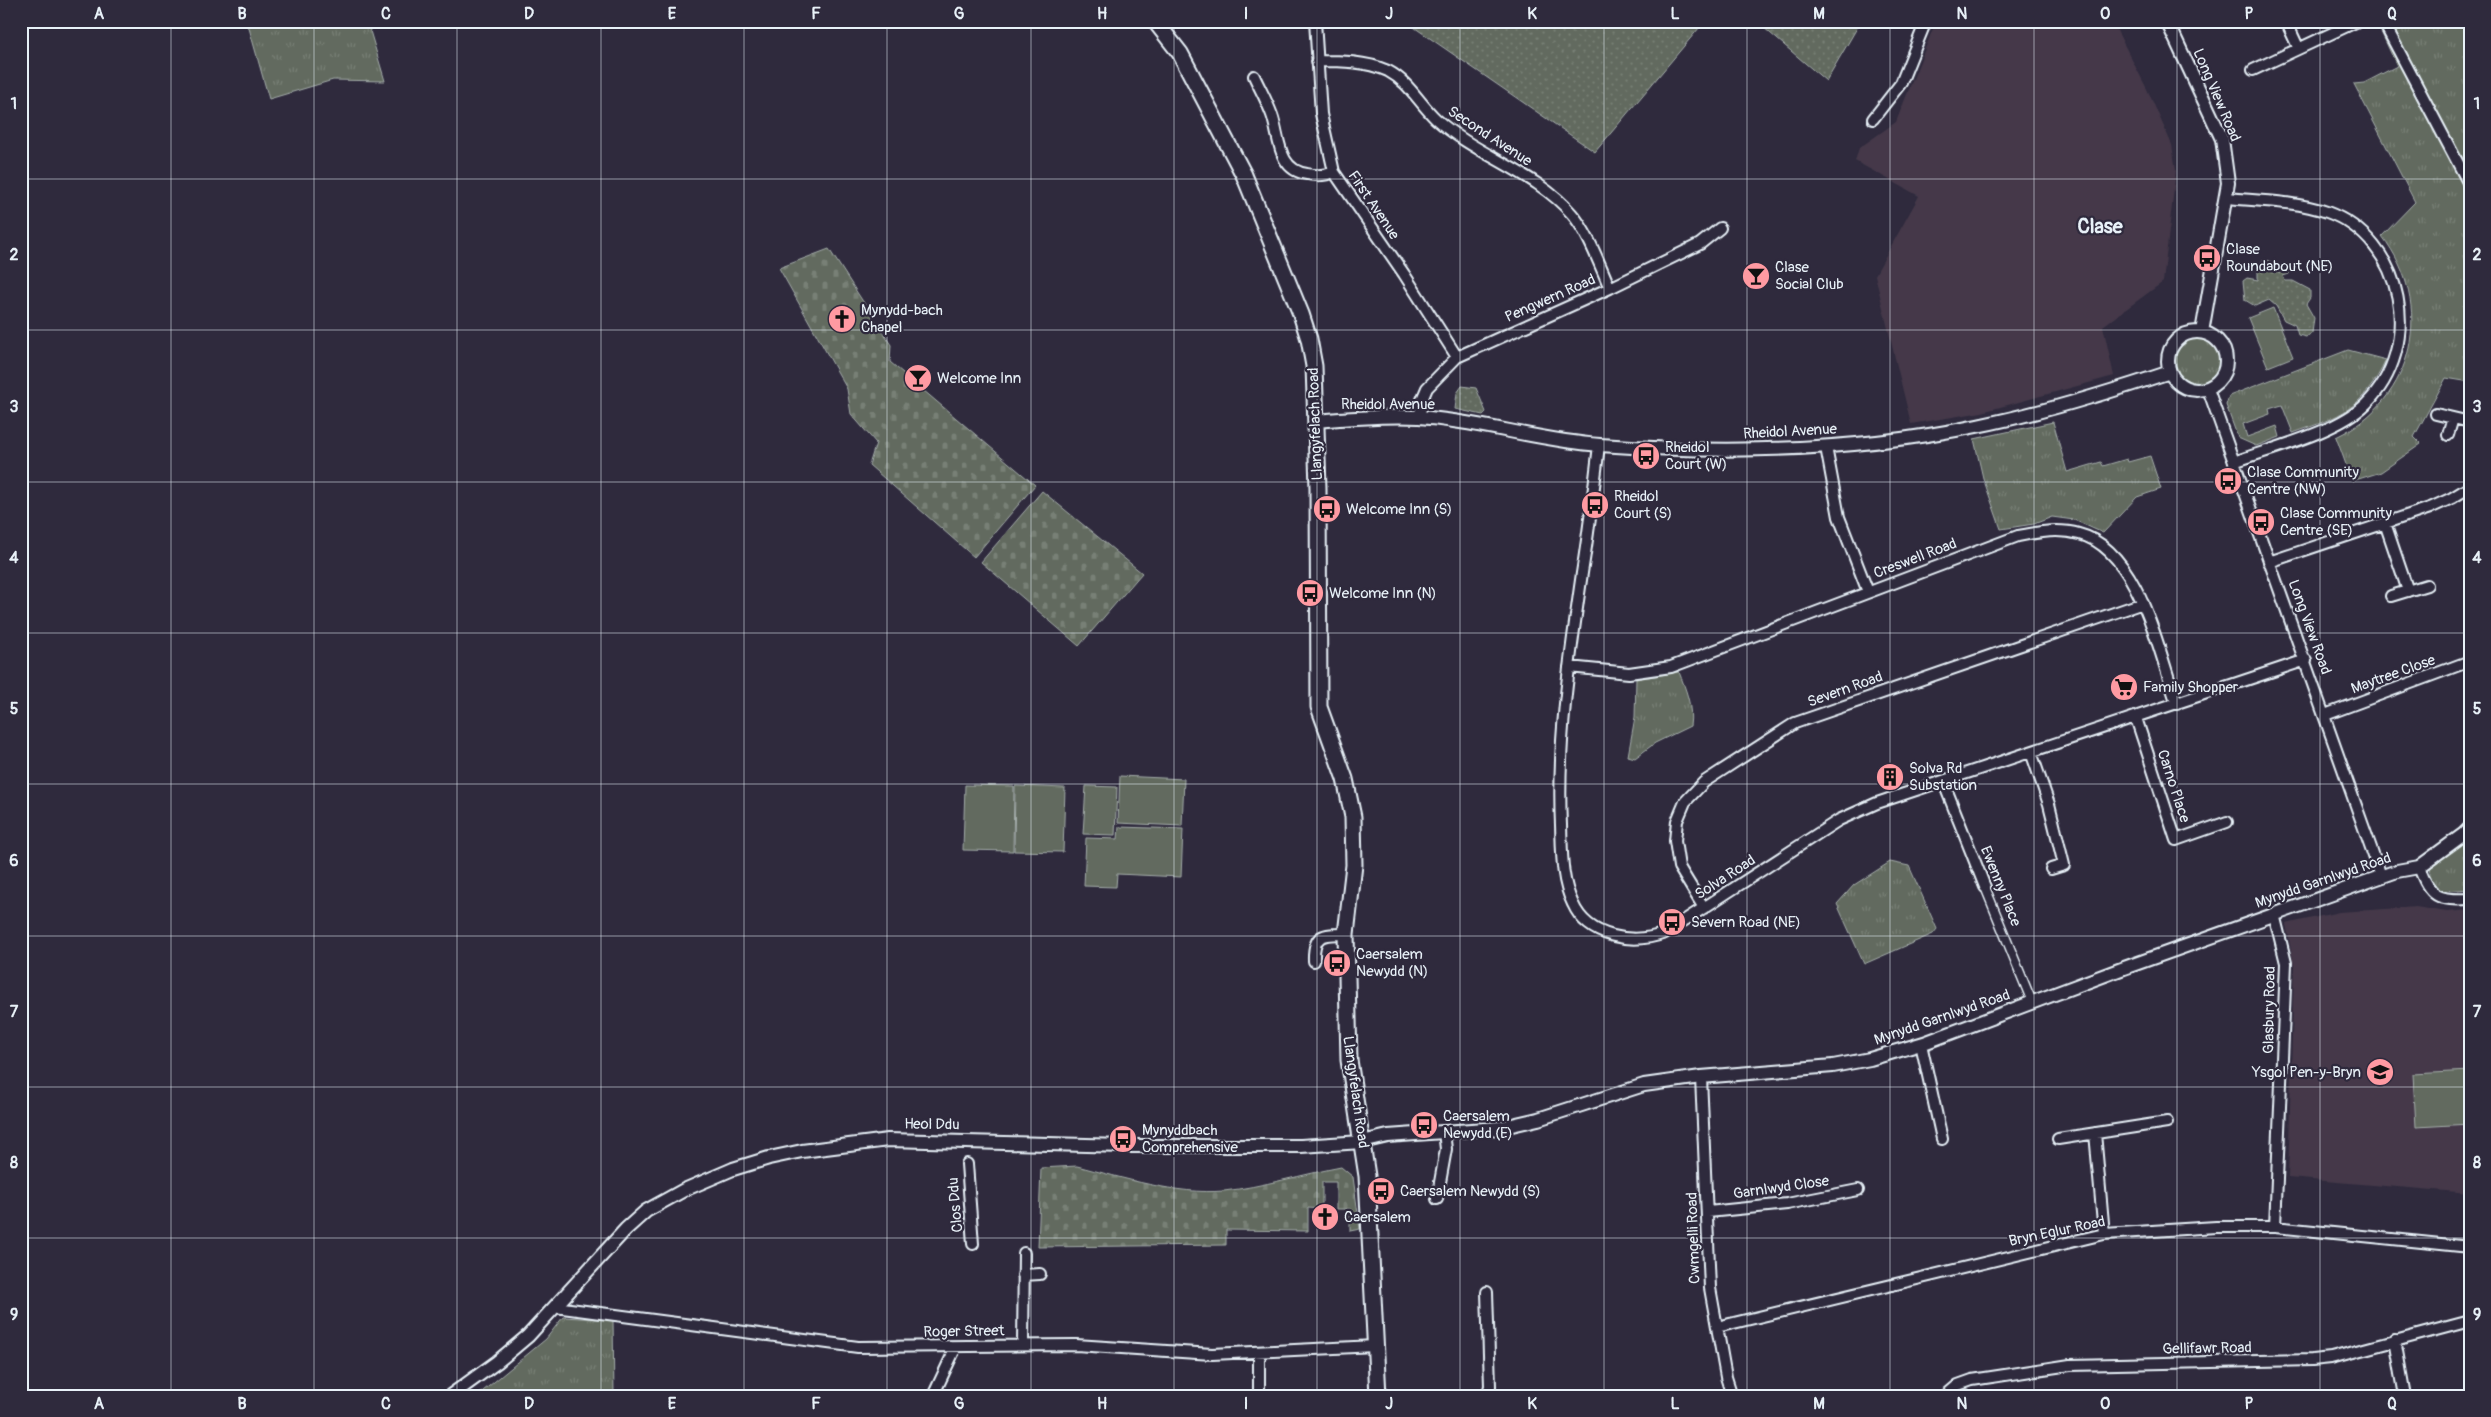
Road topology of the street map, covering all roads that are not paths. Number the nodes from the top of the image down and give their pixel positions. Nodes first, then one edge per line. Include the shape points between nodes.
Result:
1 (1155, 21) edge
2 (1315, 21) edge
3 (1926, 21) edge
4 (2167, 21) edge
5 (2286, 21) edge
6 (2358, 21) edge
7 (2383, 21) edge
8 (2298, 47) junction
9 (1317, 60) junction
10 (2253, 70) dead end
11 (1254, 76) dead end
12 (1873, 119) dead end
13 (1334, 172) junction
14 (2470, 186) edge
15 (2226, 198) junction
16 (1720, 228) dead end
17 (1610, 288) junction
18 (2202, 332) junction
19 (1456, 357) junction
20 (2170, 372) junction
21 (2208, 388) junction
22 (2436, 414) dead end
23 (1420, 417) junction
24 (2453, 418) junction
25 (1315, 421) junction
26 (2470, 422) edge
27 (2448, 435) dead end
28 (1599, 445) junction
29 (1826, 447) junction
30 (2234, 462) junction
31 (2470, 487) edge
32 (2385, 523) junction
33 (2269, 562) junction
34 (2427, 585) dead end
35 (2408, 591) junction
36 (1868, 592) junction
37 (2391, 596) dead end
38 (2143, 604) junction
39 (2306, 660) junction
40 (2470, 661) edge
41 (1568, 667) junction
42 (2177, 704) junction
43 (2325, 715) junction
44 (2136, 718) junction
45 (2032, 752) junction
46 (1943, 781) junction
47 (2227, 822) dead end
48 (2470, 828) edge
49 (2419, 867) junction
50 (2051, 869) dead end
51 (2381, 876) junction
52 (1985, 887) joint
53 (2470, 899) edge
54 (1704, 908) junction
55 (2274, 914) junction
56 (1346, 934) junction
57 (1314, 961) dead end
58 (2032, 1002) junction
59 (1921, 1044) junction
60 (1701, 1077) junction
61 (2167, 1122) dead end
62 (1444, 1132) junction
63 (2095, 1134) junction
64 (1942, 1139) dead end
65 (2058, 1140) dead end
66 (1362, 1142) junction
67 (967, 1164) dead end
68 (1858, 1190) dead end
69 (1437, 1199) dead end
70 (1708, 1212) junction
71 (2275, 1227) junction
72 (2104, 1234) junction
73 (973, 1244) dead end
74 (2470, 1247) edge
75 (1024, 1253) dead end
76 (1023, 1274) junction
77 (1040, 1274) dead end
78 (1487, 1292) dead end
79 (555, 1307) junction
80 (2470, 1321) edge
81 (1717, 1327) junction
82 (2395, 1340) junction
83 (1023, 1344) junction
84 (1375, 1346) junction
85 (956, 1347) junction
86 (1259, 1353) junction
87 (450, 1396) edge
88 (933, 1396) edge
89 (1259, 1396) edge
90 (1378, 1396) edge
91 (1487, 1396) edge
92 (1732, 1396) edge
93 (1946, 1396) edge
94 (2405, 1396) edge

1 - 25 main road, Llangyfelach Road via 1180,53 1244,175 1301,314 1314,366
2 - 9 street, First Avenue
3 - 12 street via 1901,82
4 - 15 street, Long View Road via 2222,139 2228,183
5 - 8 street
6 - 8 street
7 - 14 street
8 - 10 street
9 - 13 street, First Avenue via 1321,114
9 - 17 street, Second Avenue via 1352,61 1389,72 1404,82 1435,118 1452,132 1542,186 1573,215
11 - 13 street via 1272,115 1280,151 1290,168 1302,174 1326,176
13 - 19 street, First Avenue
15 - 18 street, Long View Road
15 - 30 street via 2294,205 2327,212 2349,223 2383,256 2400,300 2400,325 2394,359 2381,386 2366,404 2344,421
16 - 17 street, Pengwern Road via 1700,244
17 - 19 street, Pengwern Road
18 - 20 street via 2186,334 2176,341 2169,353
18 - 21 street via 2214,337 2226,354 2222,376
19 - 23 street, Pengwern Road via 1427,388 1421,402
20 - 21 street via 2178,383 2188,389
20 - 29 street, Rheidol Avenue via 2039,412 1976,427
21 - 30 street, Long View Road
22 - 24 street
23 - 25 street, Rheidol Avenue
23 - 28 street, Rheidol Avenue
24 - 26 street
24 - 27 street
25 - 56 main road, Llangyfelach Road via 1319,707 1345,779 1355,841
28 - 29 street, Rheidol Avenue via 1706,451
28 - 41 street, Solva Road
29 - 36 street via 1839,517
30 - 33 street, Long View Road
31 - 32 street via 2430,508
32 - 33 street
32 - 35 street
33 - 39 street, Long View Road
34 - 35 street
35 - 37 street
36 - 38 street, Creswell Road via 2018,536 2050,530 2080,534 2102,545 2120,561
36 - 41 street, Creswell Road via 1671,667 1629,674
38 - 42 street, Creswell Road
38 - 54 street, Severn Road via 1795,723 1704,782 1685,802 1677,821 1675,841 1679,867
39 - 42 street, Solva Road
39 - 43 street, Long View Road
40 - 43 street, Maytree Close
41 - 54 street, Solva Road via 1560,790 1566,885 1573,905 1592,926 1603,932 1616,937 1642,939 1665,933
42 - 44 street, Solva Road
43 - 51 street, Long View Road
44 - 45 street, Solva Road
44 - 47 street, Carno Place via 2176,840
45 - 46 street, Solva Road
45 - 50 street via 2064,865
46 - 52 street, Ewenny Place
46 - 54 street, Solva Road via 1839,820
48 - 49 street
49 - 51 street, Mynydd Garnlwyd Road
49 - 53 street via 2431,892 2442,899
51 - 55 street, Mynydd Garnlwyd Road
52 - 58 street, Ewenny Place
55 - 58 street, Mynydd Garnlwyd Road
55 - 71 street, Glasbury Road via 2286,963
56 - 57 street via 1320,937 1313,948
56 - 66 main road, Llangyfelach Road via 1348,1060
58 - 59 street, Mynydd Garnlwyd Road
59 - 60 street, Mynydd Garnlwyd Road via 1833,1066
59 - 64 street
60 - 62 street, Mynydd Garnlwyd Road via 1644,1085 1499,1128
60 - 70 street, Cwmgelli Road
61 - 63 street
62 - 66 street, Mynydd Garnlwyd Road via 1388,1136
62 - 69 street via 1446,1149
63 - 65 street
63 - 72 street
66 - 79 street, Heol Ddu via 1301,1146 1124,1146 888,1140 802,1151 733,1169 646,1211
66 - 84 main road, Llangyfelach Road via 1367,1176
67 - 73 street, Clos Ddu
68 - 70 street, Garnlwyd Close via 1787,1204
70 - 81 street, Cwmgelli Road via 1710,1288
71 - 72 street, Bryn Eglur Road
71 - 74 street, Bryn Eglur Road
72 - 81 street, Bryn Eglur Road
75 - 76 street
76 - 77 street
76 - 83 street
78 - 91 street via 1490,1386
79 - 85 street, Roger Street via 858,1347
79 - 87 street, Heol Ddu via 528,1336
80 - 82 street, Gellifawr Road
81 - 92 street, Cwmgelli Road
82 - 93 street, Gellifawr Road via 2331,1358 2312,1360 2070,1366 1972,1380 1958,1385
82 - 94 street
83 - 85 street, Roger Street
83 - 86 street, Roger Street via 1212,1354
84 - 86 street, Roger Street
84 - 90 main road, Llangyfelach Road
85 - 88 street
86 - 89 street

